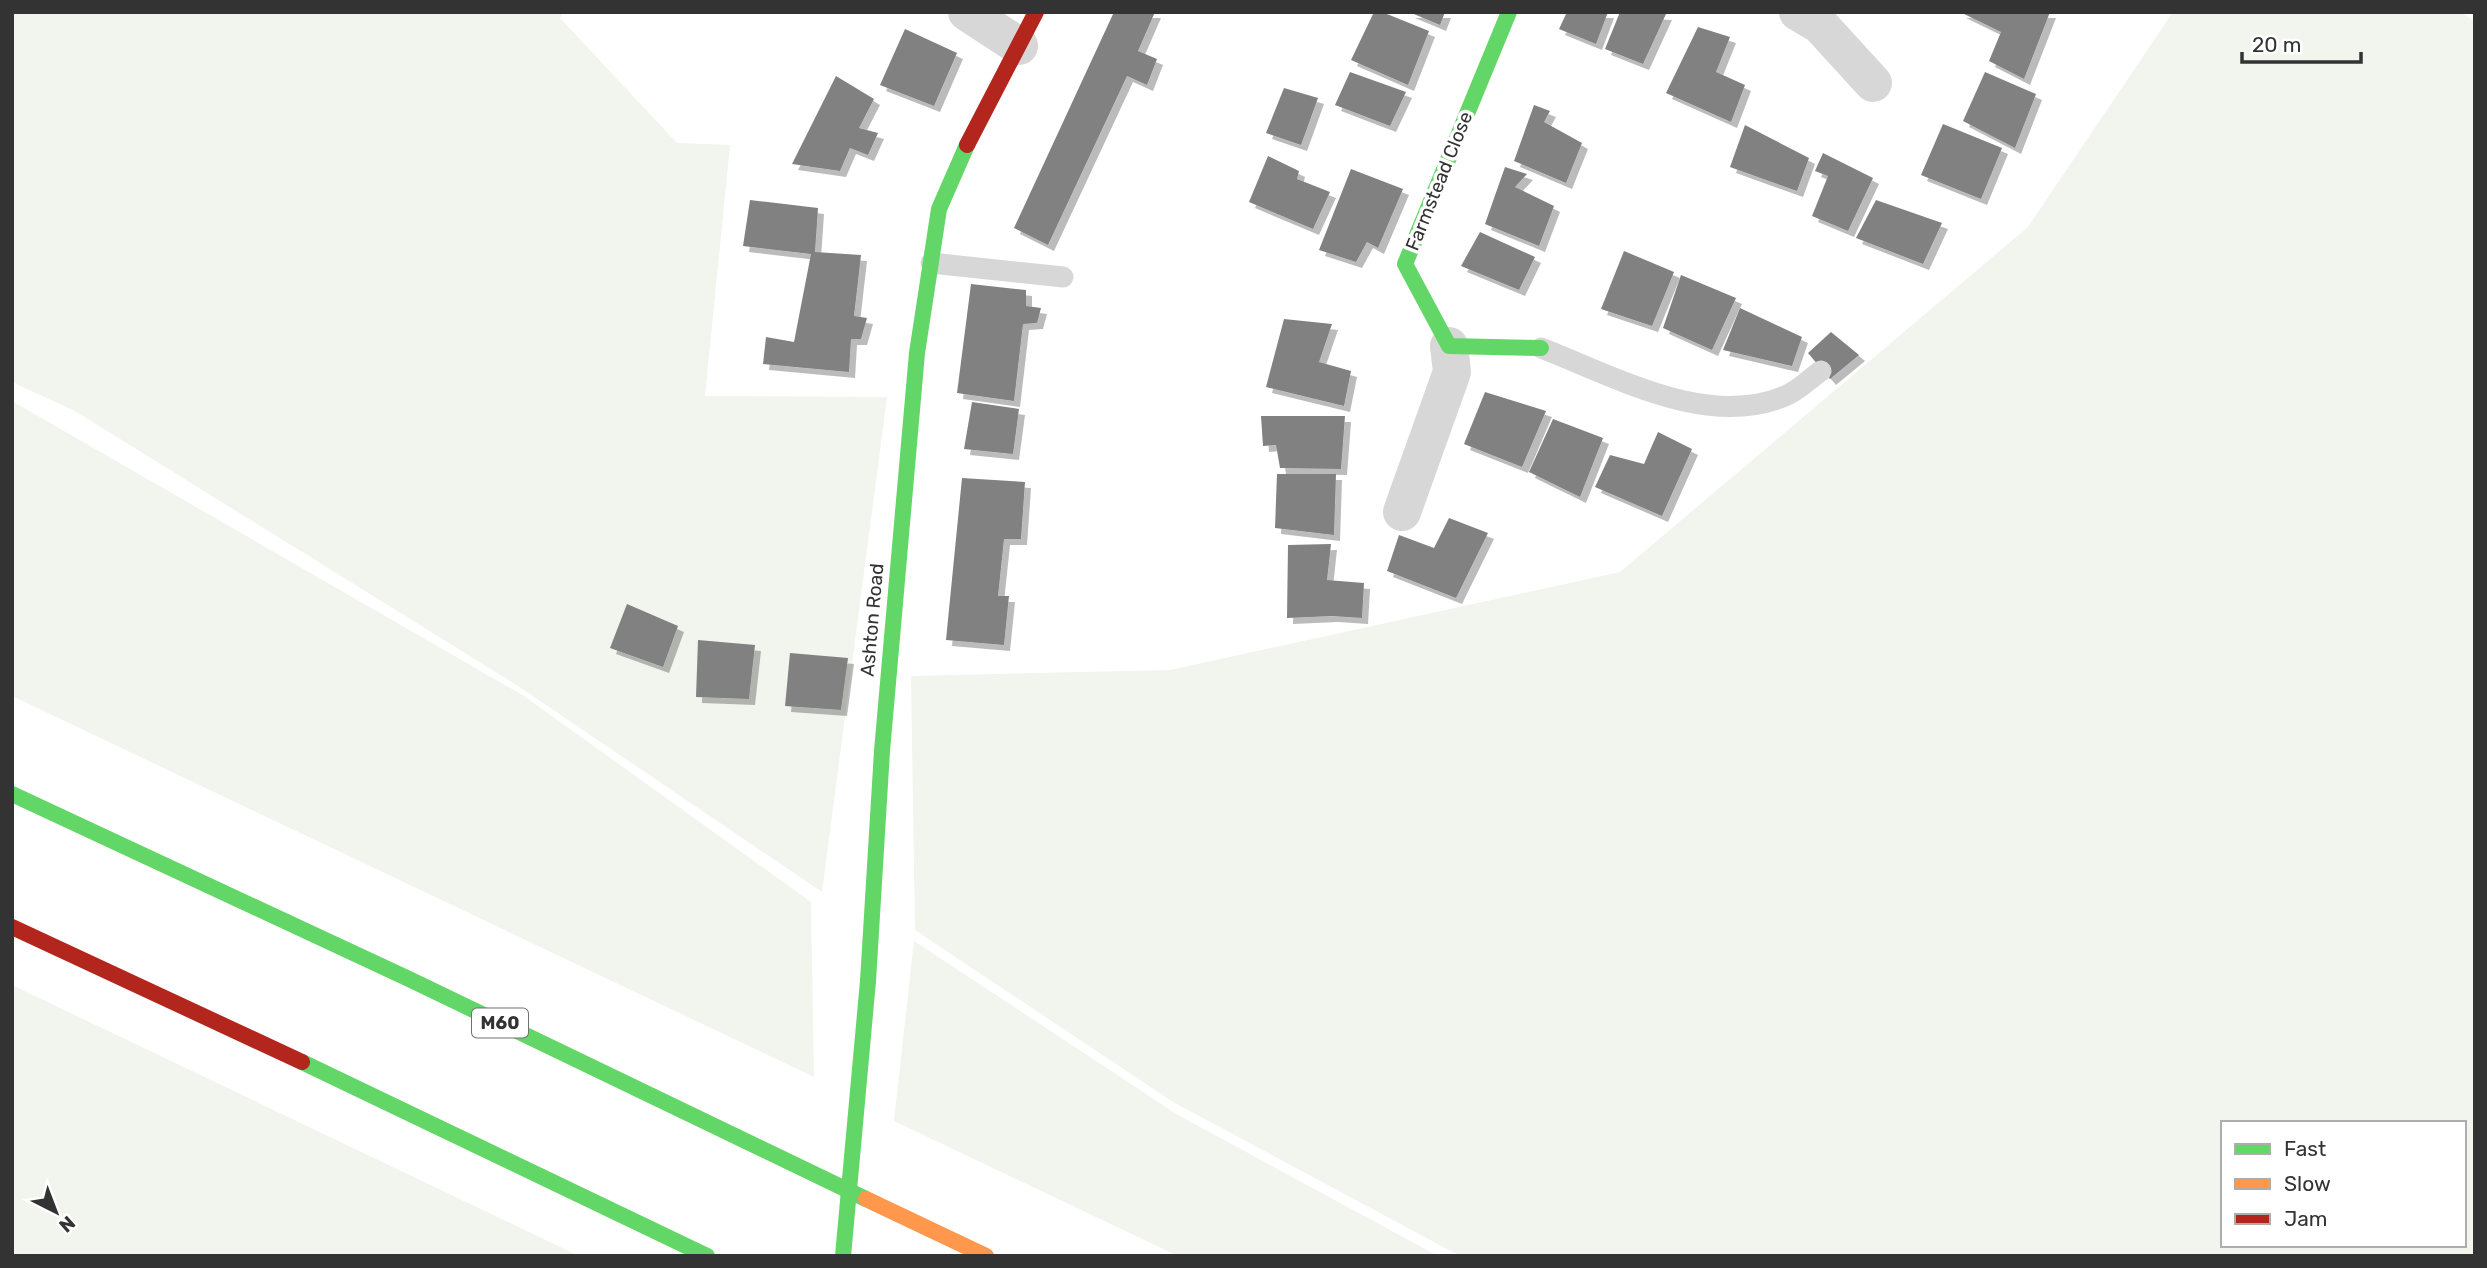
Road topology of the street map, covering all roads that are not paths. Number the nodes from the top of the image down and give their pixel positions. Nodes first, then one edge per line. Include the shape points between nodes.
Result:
1 (967, 12) edge
2 (1036, 12) edge
3 (1509, 12) edge
4 (1798, 12) edge
5 (1019, 46) junction
6 (1873, 83) dead end
7 (930, 263) junction
8 (1063, 277) dead end
9 (1449, 346) junction
10 (1541, 348) joint
11 (1821, 371) dead end
12 (1402, 512) dead end
13 (12, 794) edge
14 (12, 928) edge
15 (707, 1256) edge
16 (843, 1256) edge
17 (986, 1256) edge

1 - 5 street
2 - 5 main road, Ashton Road
3 - 9 main road, Farmstead Close via 1405,264
4 - 6 street via 1820,25
5 - 7 main road, Ashton Road via 952,175 939,208
7 - 8 lane
7 - 16 main road, Ashton Road, bridge via 917,352 882,751 868,981
9 - 10 main road
9 - 12 street, Farmstead Close via 1452,372
10 - 11 lane via 1647,390 1705,406 1747,407 1787,396
13 - 17 main road, M60
14 - 15 main road

